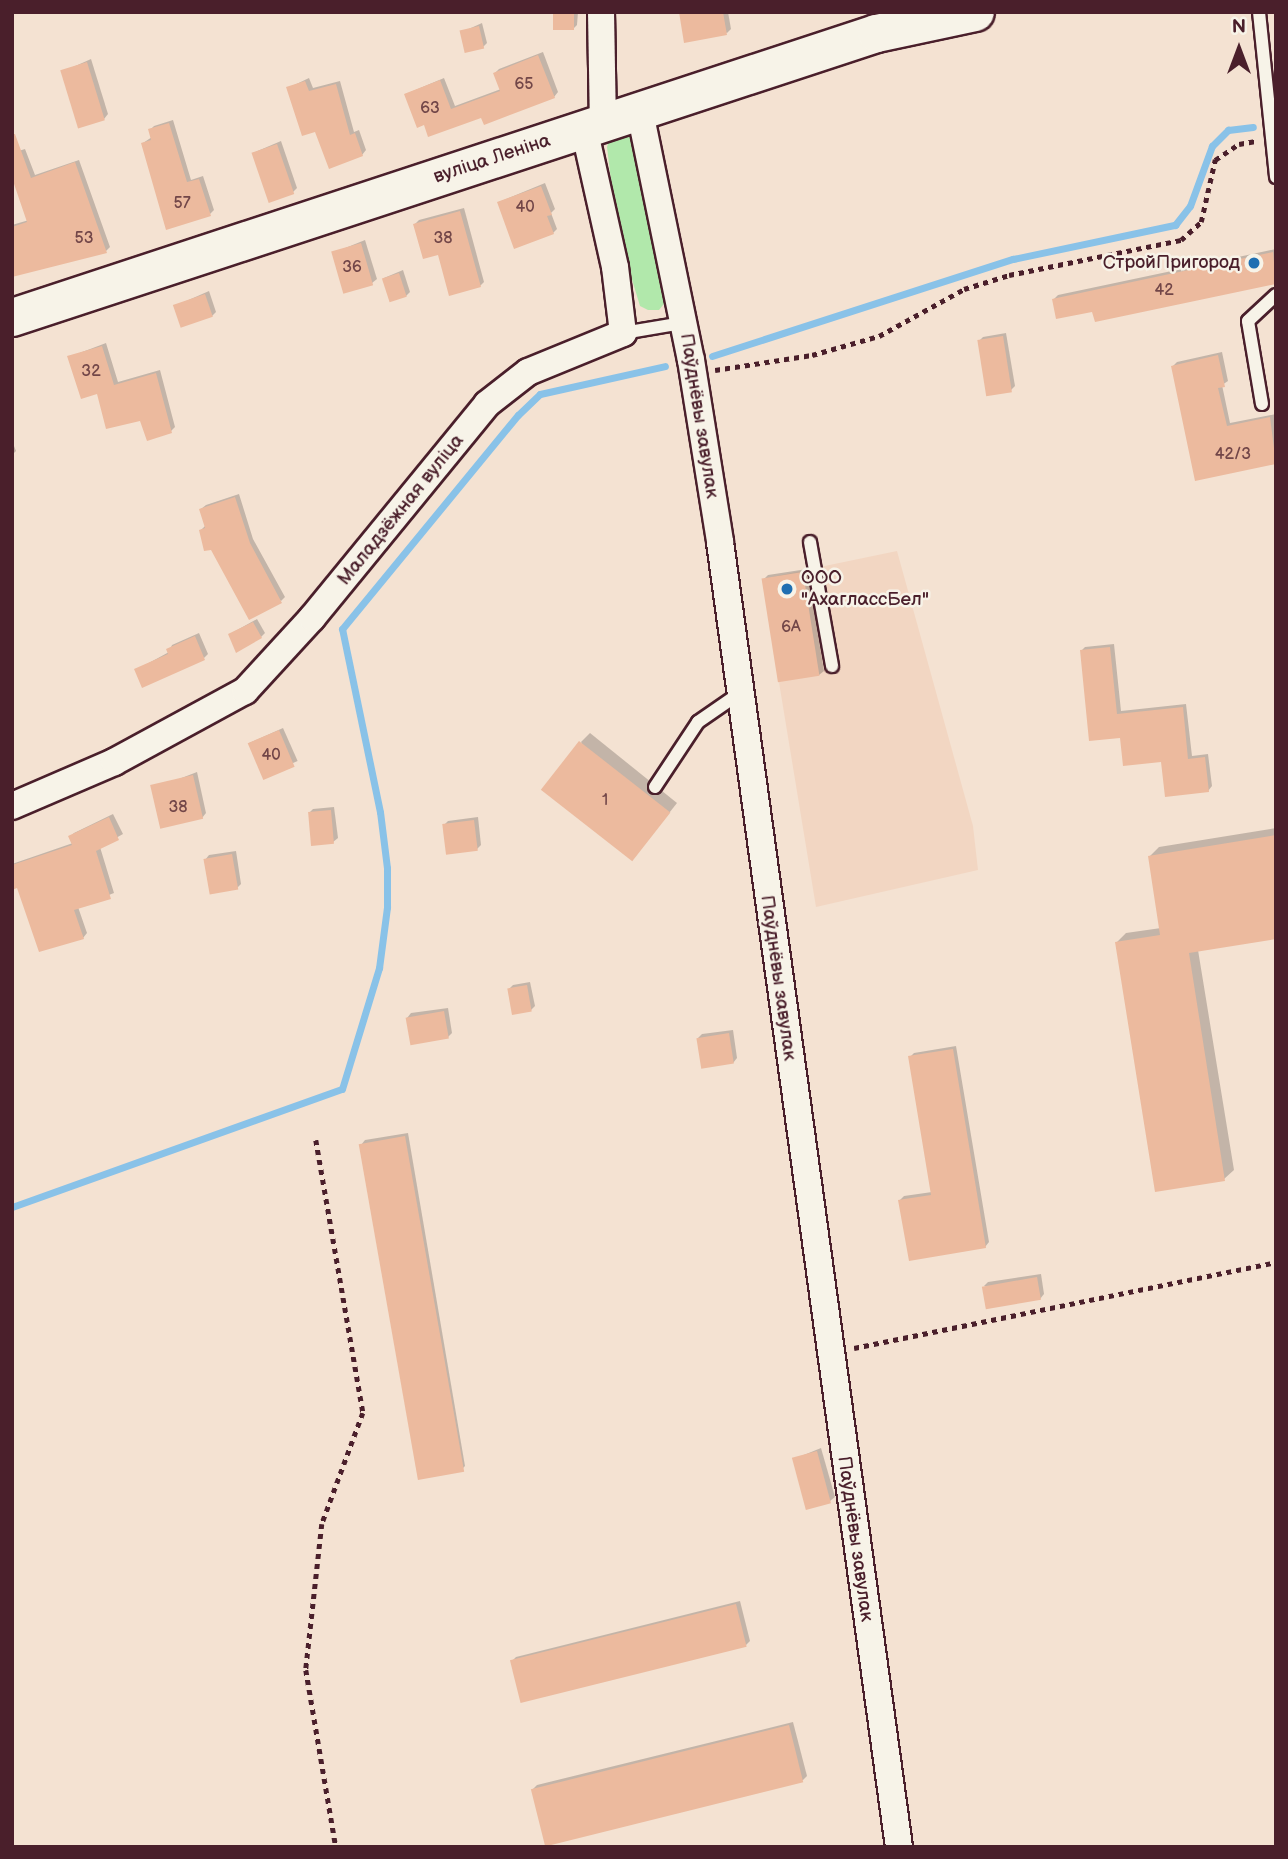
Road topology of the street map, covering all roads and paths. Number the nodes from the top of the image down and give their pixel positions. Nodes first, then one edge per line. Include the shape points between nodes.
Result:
1 (601, 12) edge
2 (975, 12) edge
3 (1259, 12) edge
4 (640, 111) junction
5 (594, 125) junction
6 (1272, 139) junction
7 (1276, 177) edge
8 (1276, 295) edge
9 (12, 317) edge
10 (683, 323) junction
11 (622, 333) junction
12 (693, 373) junction
13 (1262, 404) dead end
14 (810, 542) dead end
15 (832, 666) dead end
16 (740, 693) junction
17 (655, 787) dead end
18 (12, 806) edge
19 (316, 1140) dead end
20 (1276, 1262) edge
21 (829, 1353) junction
22 (336, 1847) edge
23 (899, 1847) edge

1 - 5 street
2 - 4 street, вуліца Леніна via 876,33
3 - 6 lane
4 - 5 street, вуліца Леніна
4 - 10 street, Паўднёвы завулак
5 - 9 street, вуліца Леніна
5 - 11 street
6 - 7 lane
6 - 12 path via 1239,144 1214,160 1201,222 1181,240 986,282 964,289 878,336 812,355
8 - 13 lane via 1248,321
10 - 11 lane
10 - 12 street, Паўднёвы завулак
11 - 18 street, Маладзёжная вуліца via 528,372 488,404 312,618 245,691 114,762
12 - 16 street, Паўднёвы завулак
14 - 15 lane
16 - 17 lane via 698,722
16 - 21 street, Паўднёвы завулак
19 - 22 path via 363,1413 322,1524 306,1670
20 - 21 path
21 - 23 street, Паўднёвы завулак

